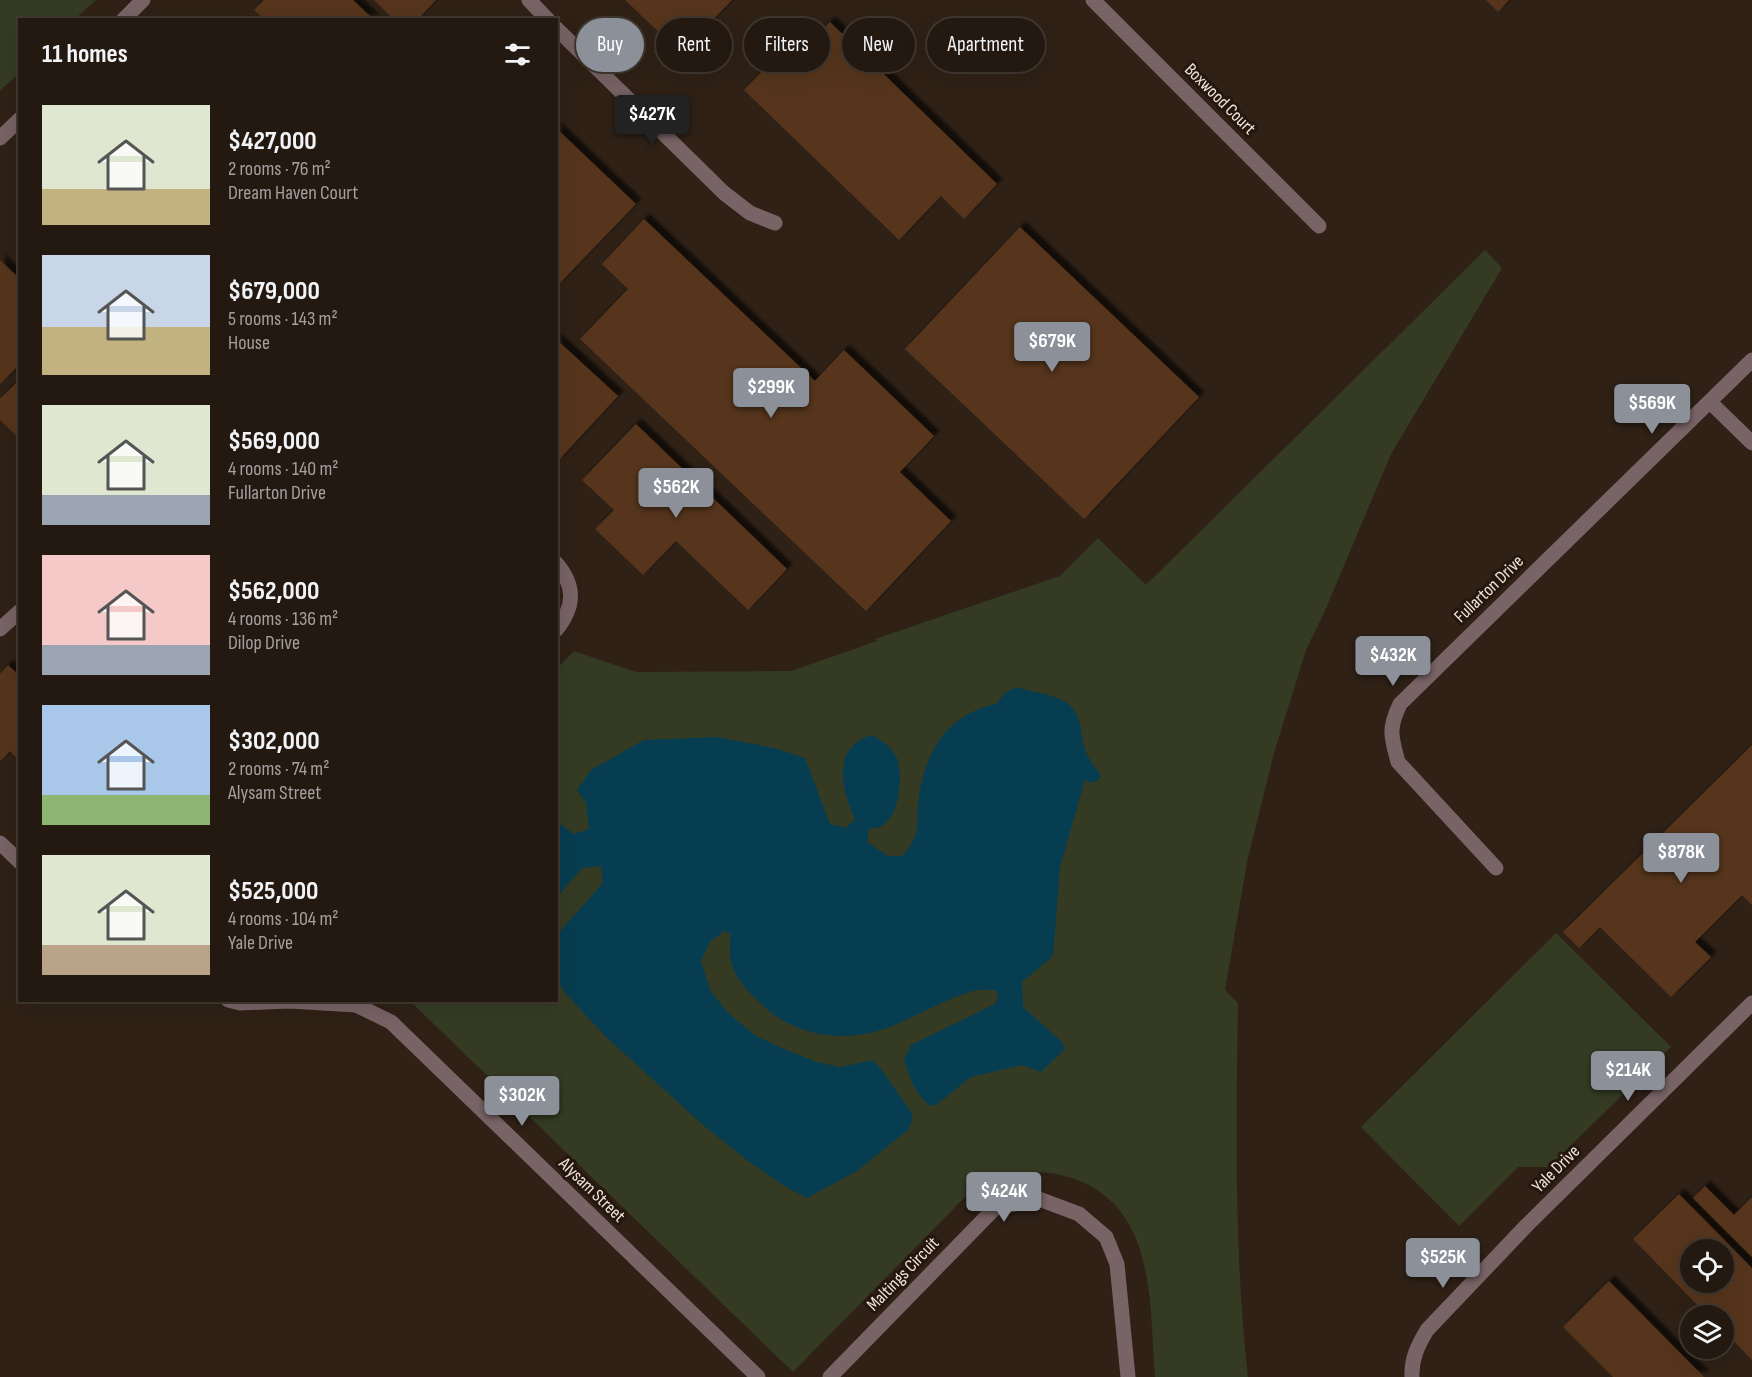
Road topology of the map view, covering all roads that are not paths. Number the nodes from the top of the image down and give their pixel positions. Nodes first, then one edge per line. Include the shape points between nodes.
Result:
1 (143, 0) edge
2 (529, 0) edge
3 (1093, 0) edge
4 (125, 18) edge
5 (546, 18) edge
6 (558, 30) edge
7 (18, 121) edge
8 (0, 138) edge
9 (775, 223) dead end
10 (1319, 226) dead end
11 (1752, 360) edge
12 (1710, 402) junction
13 (1752, 443) edge
14 (558, 565) edge
15 (18, 613) edge
16 (558, 628) edge
17 (0, 629) edge
18 (0, 843) edge
19 (18, 860) edge
20 (1496, 868) dead end
21 (306, 1002) edge
22 (1752, 1003) edge
23 (758, 1377) edge
24 (830, 1377) edge
25 (1128, 1377) edge
26 (1412, 1377) edge

1 - 4 street
2 - 5 street
3 - 10 street, Boxwood Court
6 - 9 street via 724,193 750,213
7 - 8 street
11 - 12 street, Fullarton Drive
12 - 13 street
12 - 20 street, Fullarton Drive via 1400,704 1392,722 1398,762
14 - 16 street via 571,595 570,608
15 - 17 street
18 - 19 street
21 - 23 street, Alysam Street via 356,1005 391,1022
22 - 26 street, Yale Drive via 1527,1225 1427,1330 1417,1346
24 - 25 street, Maltings Circuit via 995,1208 1039,1199 1079,1214 1106,1237 1117,1264

